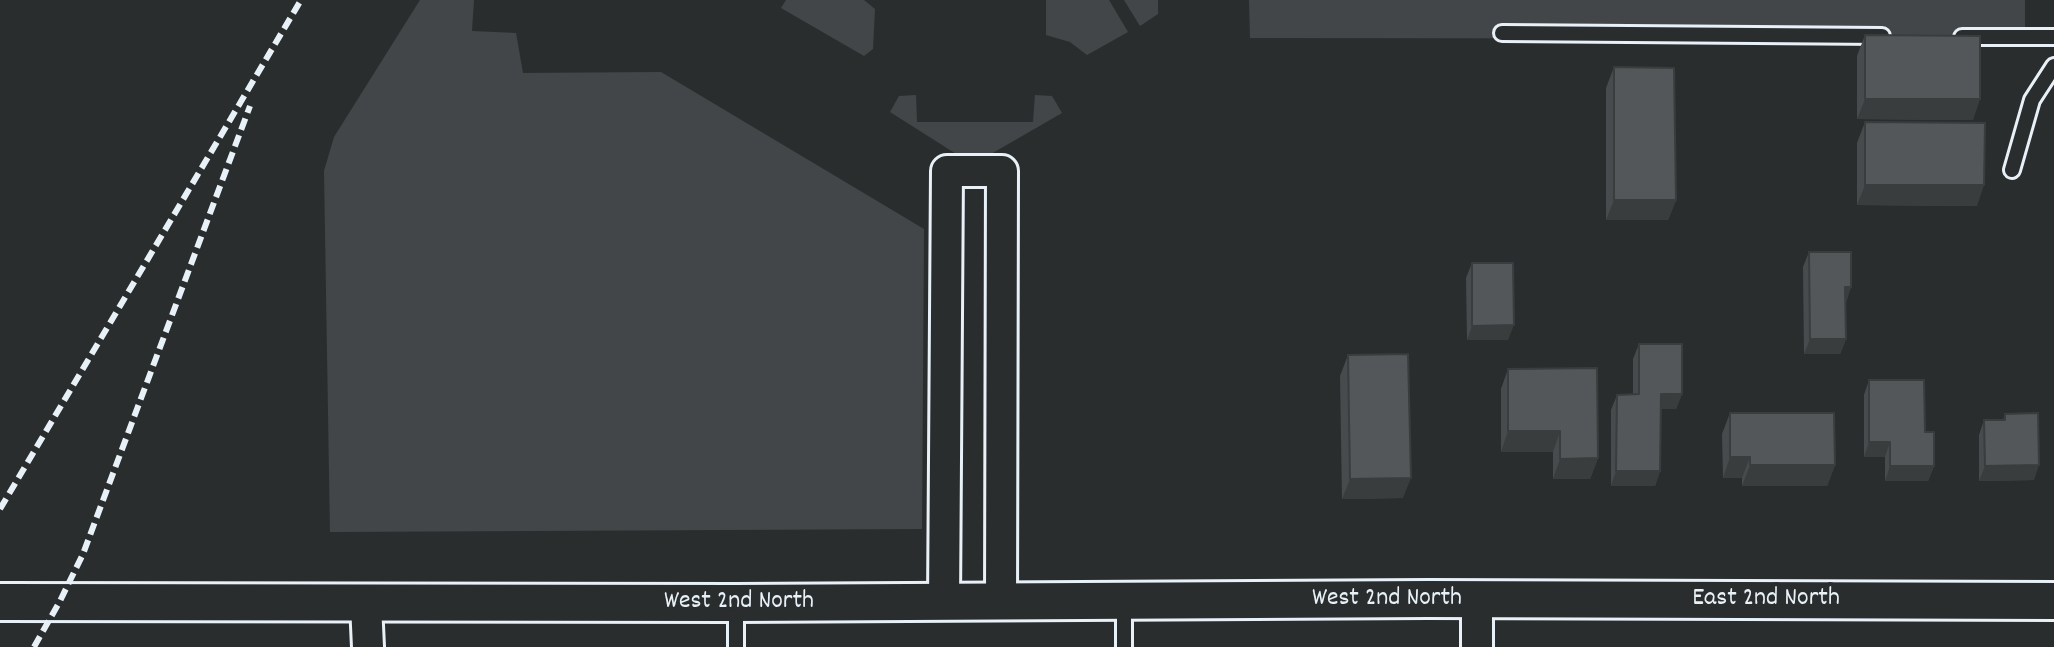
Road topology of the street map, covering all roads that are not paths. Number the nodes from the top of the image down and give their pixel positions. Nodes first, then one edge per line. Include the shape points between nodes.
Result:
1 (1502, 33) dead end
2 (1896, 36) edge
3 (1944, 36) edge
4 (2054, 37) edge
5 (2054, 66) edge
6 (2012, 170) dead end
7 (1477, 599) junction
8 (2054, 601) edge
9 (0, 602) edge
10 (1124, 602) junction
11 (736, 603) junction
12 (944, 603) junction
13 (1001, 603) junction
14 (366, 604) junction
15 (368, 647) edge
16 (736, 647) edge
17 (1124, 647) edge
18 (1477, 647) edge

1 - 2 lane
3 - 4 lane
5 - 6 lane via 2032,100
7 - 8 street, East 2nd North
7 - 10 street, West 2nd North
7 - 18 street
9 - 14 street, West 2nd North
10 - 13 street, West 2nd North
10 - 17 lane
11 - 12 street, West 2nd North
11 - 14 street, West 2nd North
11 - 16 lane
12 - 13 street, West 2nd North
12 - 13 street via 947,171 1002,171
14 - 15 street

